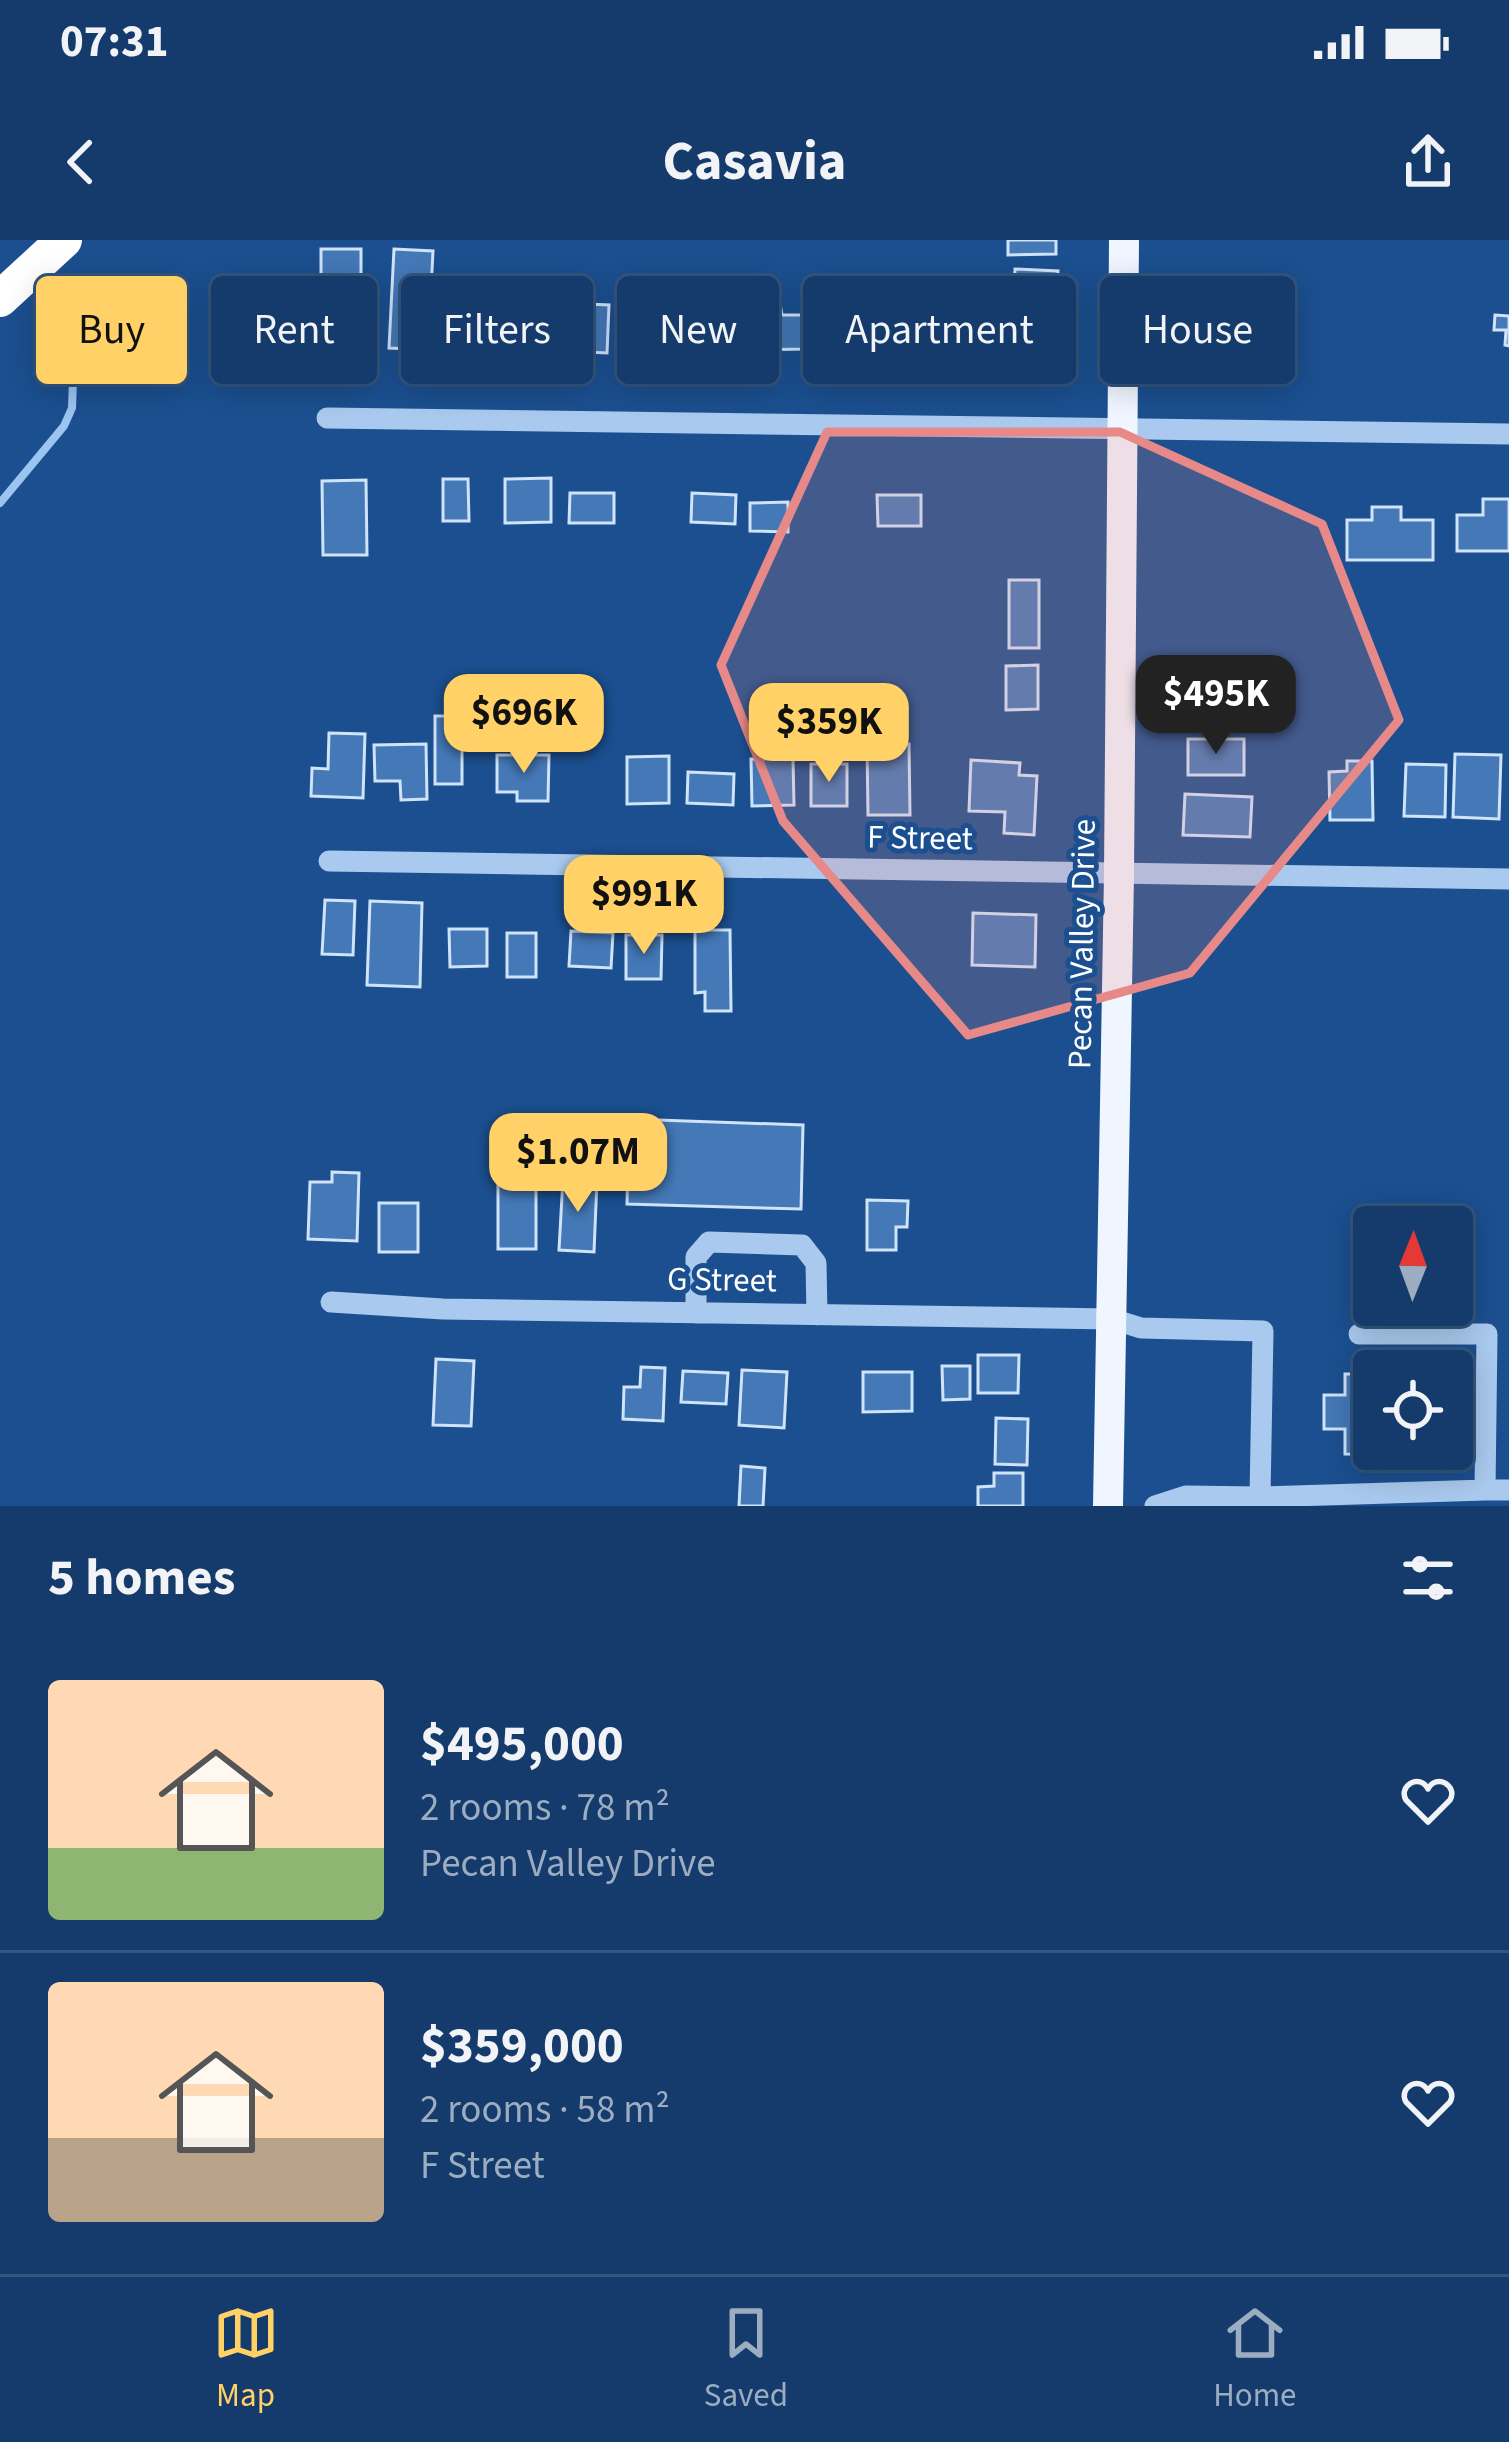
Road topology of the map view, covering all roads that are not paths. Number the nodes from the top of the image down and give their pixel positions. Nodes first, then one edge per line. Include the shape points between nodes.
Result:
1 (64, 240) edge
2 (1124, 240) edge
3 (0, 299) edge
4 (327, 418) dead end
5 (1124, 428) junction
6 (1509, 434) edge
7 (329, 861) dead end
8 (1119, 874) junction
9 (1509, 879) edge
10 (331, 1302) dead end
11 (696, 1312) junction
12 (817, 1315) junction
13 (1112, 1319) junction
14 (1359, 1334) dead end
15 (1498, 1335) edge
16 (1485, 1490) junction
17 (1509, 1490) edge
18 (1260, 1497) junction
19 (1108, 1506) edge
20 (1155, 1506) edge

1 - 3 highway
2 - 5 main road, Pecan Valley Drive
4 - 5 street
5 - 6 street
5 - 8 main road, Pecan Valley Drive
7 - 8 street, F Street
8 - 9 street, F Street
8 - 13 main road, Pecan Valley Drive
10 - 11 street, G Street
11 - 12 street, G Street
11 - 12 street via 696,1257 709,1242 802,1245 816,1263
12 - 13 street, G Street
13 - 18 street, G Street via 1141,1328 1263,1331
13 - 19 main road, Pecan Valley Drive
14 - 15 street
15 - 16 street
16 - 17 street
16 - 18 street
18 - 20 street via 1186,1496

